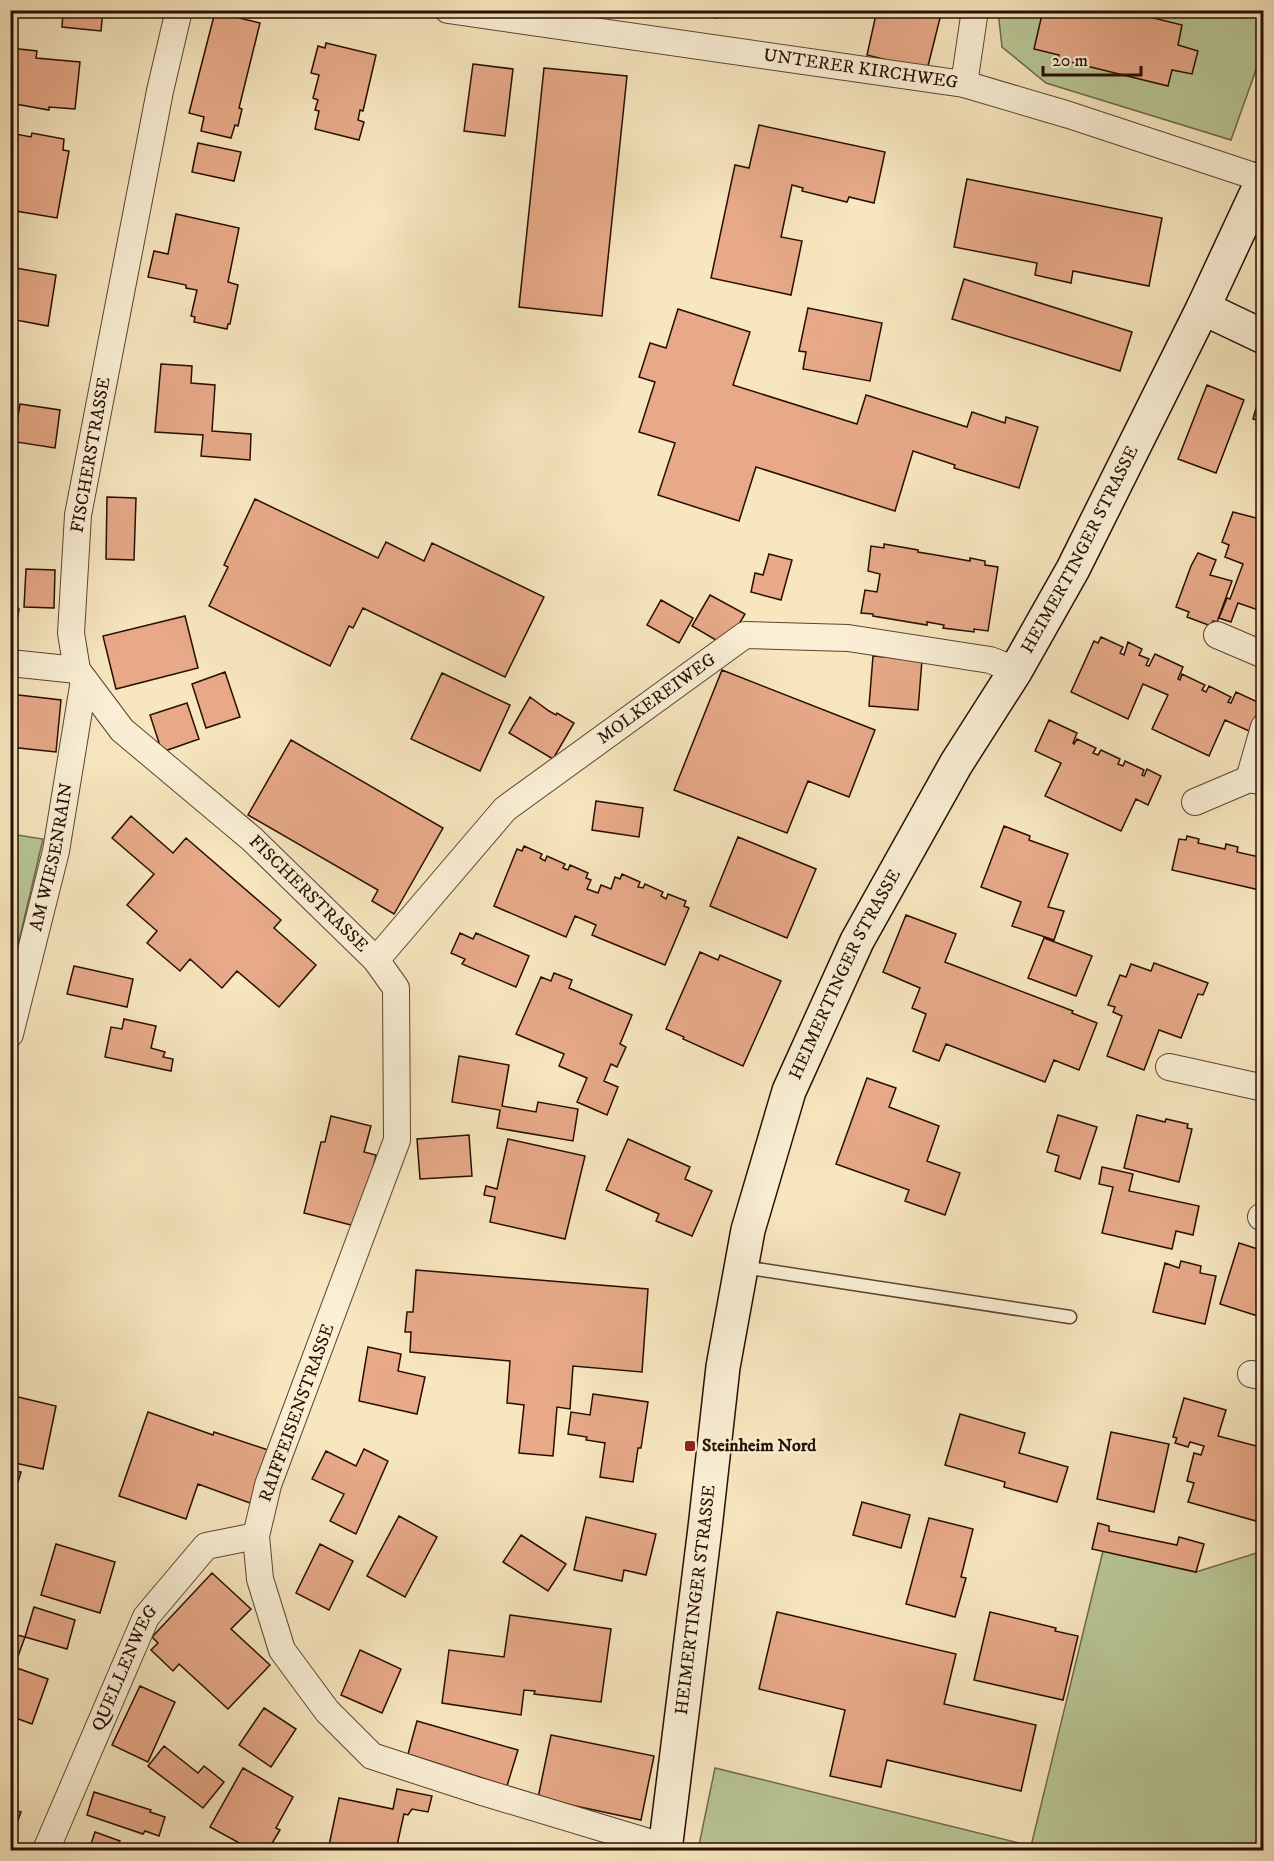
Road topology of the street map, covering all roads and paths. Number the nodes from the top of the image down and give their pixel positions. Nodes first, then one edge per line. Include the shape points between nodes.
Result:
1 (179, 10) edge
2 (975, 10) edge
3 (463, 12) edge
4 (964, 84) junction
5 (1263, 178) edge
6 (1203, 308) junction
7 (1263, 337) edge
8 (1217, 635) dead end
9 (1263, 655) edge
10 (10, 663) edge
11 (1016, 670) junction
12 (80, 675) junction
13 (1263, 727) edge
14 (1256, 780) edge
15 (1195, 802) dead end
16 (376, 960) junction
17 (10, 1034) edge
18 (1168, 1067) dead end
19 (1263, 1088) edge
20 (742, 1266) junction
21 (1070, 1317) dead end
22 (256, 1536) junction
23 (665, 1849) edge
24 (46, 1851) edge

1 - 12 street, FISCHERSTRASSE via 78,515 71,633
2 - 4 street
3 - 4 street, UNTERER KIRCHWEG
4 - 5 street, UNTERER KIRCHWEG
5 - 6 street, HEIMERTINGER STRASSE
6 - 7 street
6 - 11 street, HEIMERTINGER STRASSE via 1073,569
8 - 9 street
10 - 12 street
11 - 16 street, MOLKEREIWEG via 990,660 848,638 745,635 505,809
11 - 20 street, HEIMERTINGER STRASSE via 956,764 857,941 789,1091 748,1230
12 - 16 street, FISCHERSTRASSE via 122,730 252,839
12 - 17 street, AM WIESENRAIN via 56,851
13 - 14 street
14 - 15 street
16 - 22 street, RAIFFEISENSTRASSE via 396,988 397,1140 268,1485
18 - 19 street
20 - 21 lane
20 - 23 street, HEIMERTINGER STRASSE via 723,1367
22 - 23 street, RAIFFEISENSTRASSE via 260,1579 282,1650 327,1711 372,1756
22 - 24 street, QUELLENWEG via 206,1546 146,1617

